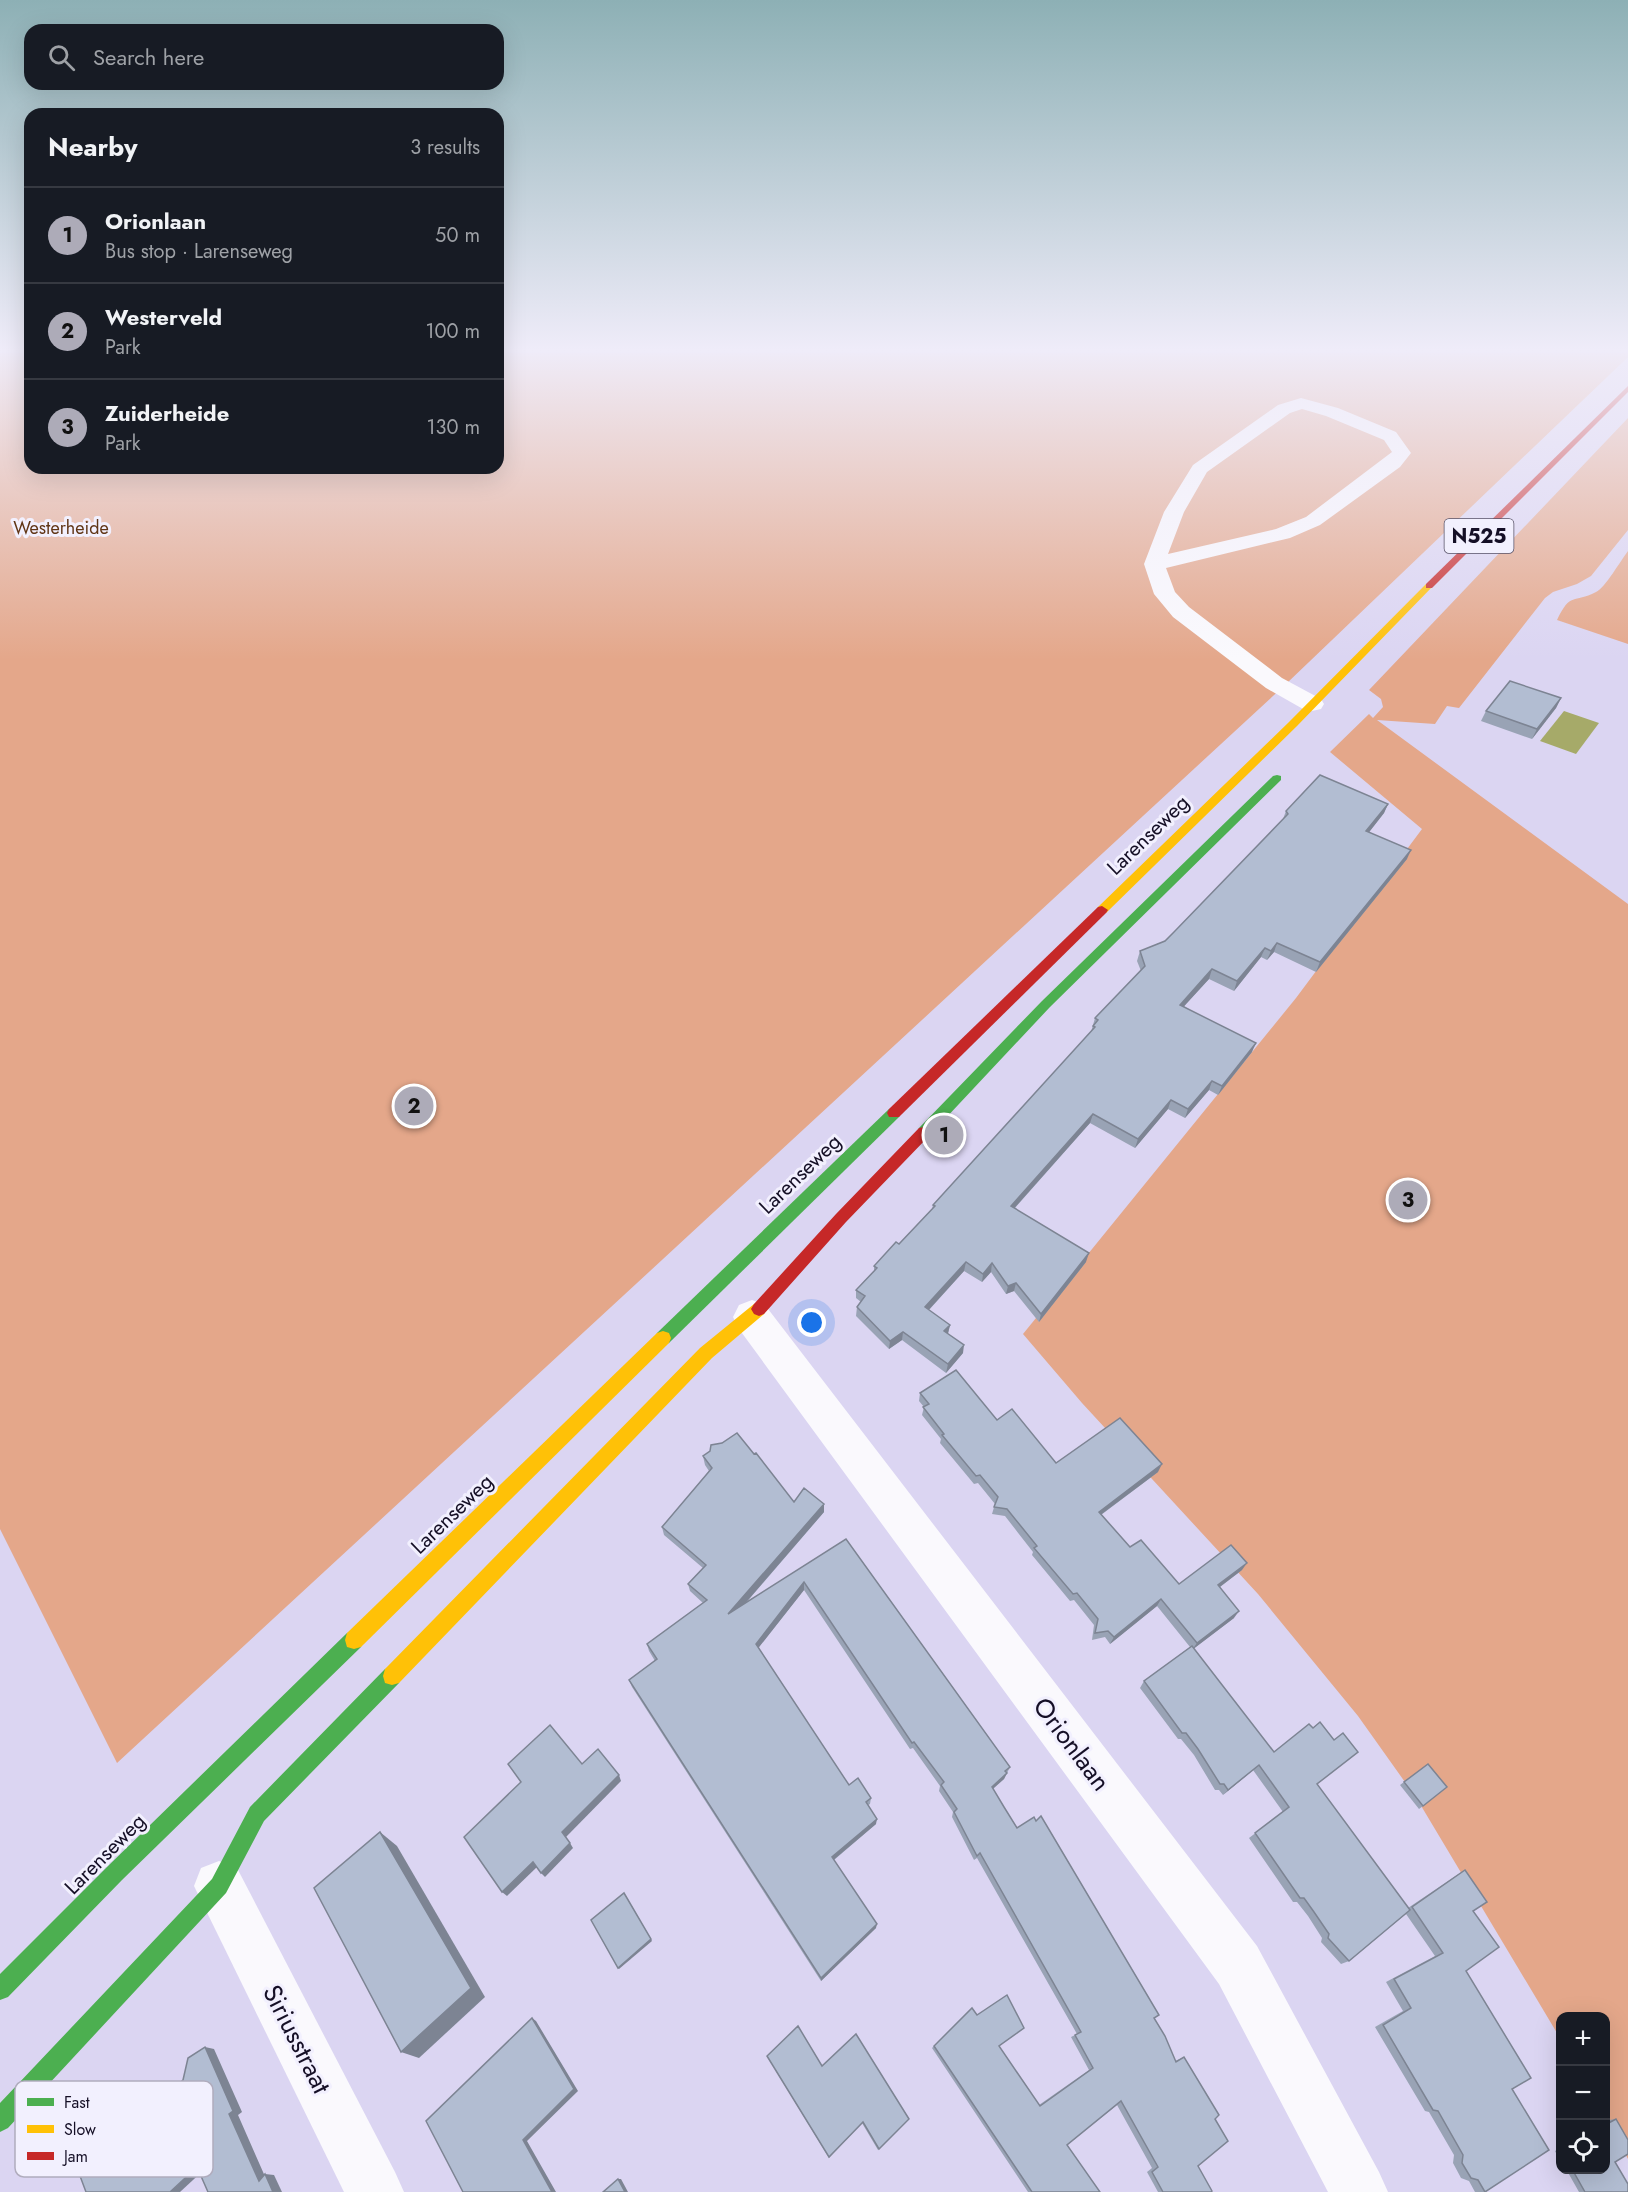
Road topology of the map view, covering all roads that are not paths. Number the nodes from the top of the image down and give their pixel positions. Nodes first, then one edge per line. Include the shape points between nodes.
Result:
1 (1219, 455) edge
2 (1400, 455) edge
3 (1561, 455) edge
4 (1154, 564) junction
5 (1312, 704) junction
6 (1277, 778) dead end
7 (752, 1317) junction
8 (219, 1886) junction
9 (0, 1989) edge
10 (36, 2081) edge
11 (15, 2104) edge
12 (0, 2120) edge
13 (375, 2192) edge
14 (1359, 2192) edge

1 - 4 street via 1200,469 1174,512
2 - 4 street via 1313,521 1283,534
3 - 5 main road, Larenseweg / N525
4 - 5 street via 1165,594 1181,612 1274,683
5 - 9 main road, Larenseweg / N525
6 - 7 main road via 1046,1004
7 - 8 main road via 705,1353 257,1814
7 - 14 street, Orionlaan via 1238,1965
8 - 10 main road
8 - 13 street, Siriusstraat
11 - 12 main road

